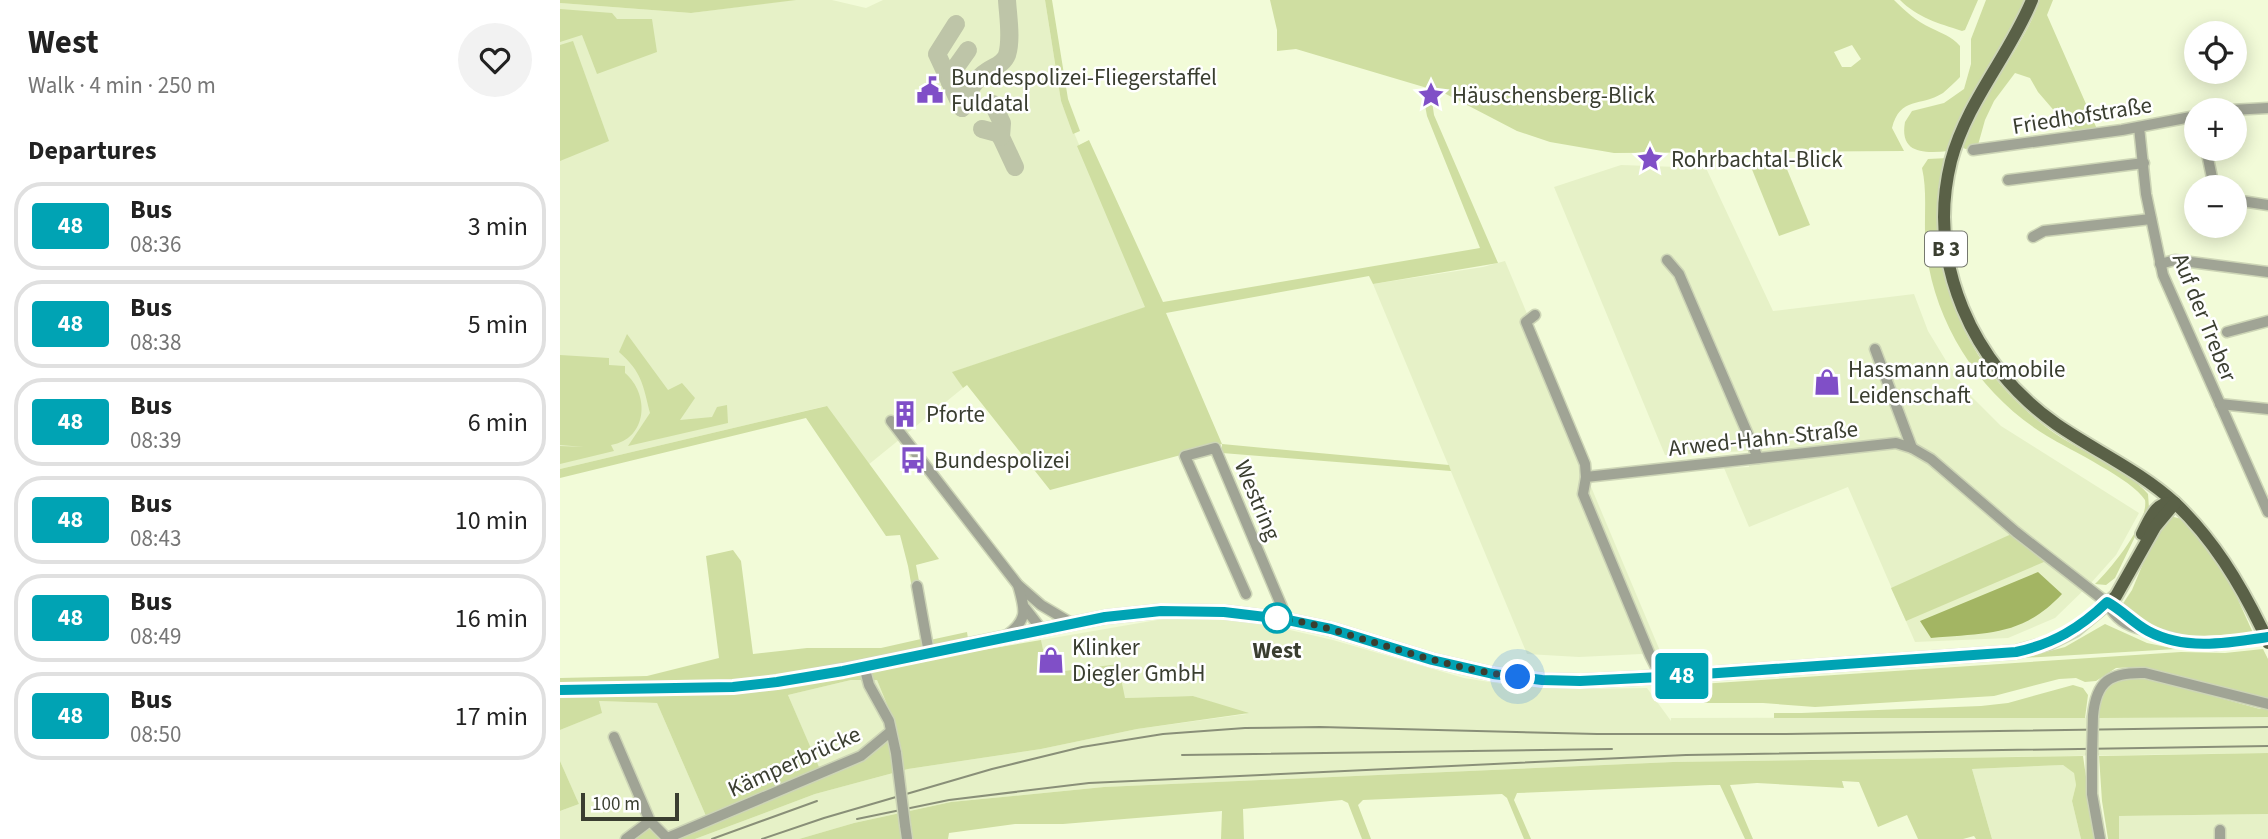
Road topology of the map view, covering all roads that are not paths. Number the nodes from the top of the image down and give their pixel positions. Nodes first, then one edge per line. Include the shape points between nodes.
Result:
1 (2032, 0) edge
2 (2268, 108) edge
3 (2247, 109) edge
4 (2184, 118) edge
5 (2140, 127) junction
6 (1973, 150) dead end
7 (2144, 163) junction
8 (2008, 180) dead end
9 (2247, 202) edge
10 (2268, 205) edge
11 (2151, 219) junction
12 (2033, 237) dead end
13 (1667, 260) dead end
14 (2160, 264) junction
15 (2268, 272) edge
16 (1535, 315) dead end
17 (2268, 321) edge
18 (2227, 332) dead end
19 (1875, 349) dead end
20 (2220, 404) junction
21 (2268, 409) edge
22 (891, 421) dead end
23 (1912, 447) junction
24 (1759, 458) junction
25 (1586, 477) junction
26 (2148, 482) junction
27 (2175, 503) junction
28 (2153, 512) junction
29 (2268, 512) edge
30 (1018, 585) junction
31 (917, 586) dead end
32 (1246, 594) dead end
33 (2107, 602) junction
34 (1041, 605) junction
35 (1025, 608) junction
36 (1283, 619) junction
37 (1073, 624) junction
38 (1042, 630) junction
39 (2266, 636) edge
40 (1004, 638) junction
41 (929, 653) junction
42 (864, 666) junction
43 (1661, 677) junction
44 (560, 690) edge
45 (2268, 704) edge
46 (890, 732) junction
47 (614, 737) dead end
48 (650, 821) junction
49 (626, 839) edge
50 (907, 839) edge
51 (2100, 839) edge

1 - 26 main road, B 3 via 1965,122 1952,160 1944,222 1951,276 1974,334 2006,380 2057,424
2 - 3 street
4 - 5 street, Friedhofstraße
5 - 6 street, Friedhofstraße
5 - 7 street, Auf der Treber
7 - 8 street
7 - 11 street, Auf der Treber
9 - 10 street
11 - 12 street via 2044,231
11 - 14 street, Auf der Treber
13 - 24 street via 1679,274
14 - 15 street via 2175,260
14 - 20 street, Auf der Treber
16 - 25 street via 1526,322
17 - 18 street
19 - 23 street
20 - 21 street
20 - 29 street, Auf der Treber
22 - 30 street
23 - 24 street, Arwed-Hahn-Straße via 1896,443
23 - 33 street
24 - 25 street, Arwed-Hahn-Straße
25 - 43 street via 1583,494
26 - 27 main road, B 3
26 - 28 main road
27 - 28 main road via 2167,502
27 - 33 main road via 2155,527 2123,587
27 - 39 main road, B 3 via 2224,561
28 - 33 main road
30 - 34 street
30 - 35 street
31 - 41 street
32 - 36 street, Westring via 1185,457 1215,448 1282,607
33 - 39 street via 2147,631 2192,643 2216,645
33 - 43 main road via 2075,630 2016,652
34 - 37 street
34 - 38 street
35 - 38 street
35 - 40 street via 1022,622
36 - 37 main road via 1161,611
36 - 43 main road via 1493,674 1580,681
37 - 38 main road
38 - 40 main road
40 - 41 main road
41 - 42 main road
42 - 44 main road via 733,687
42 - 46 street, Kämperbrücke
45 - 51 street, bridge via 2145,673 2124,673 2105,681 2095,698 2093,716 2092,794
46 - 48 street, Kämperbrücke via 861,756 667,838
46 - 50 street, bridge
47 - 48 street
48 - 49 street

